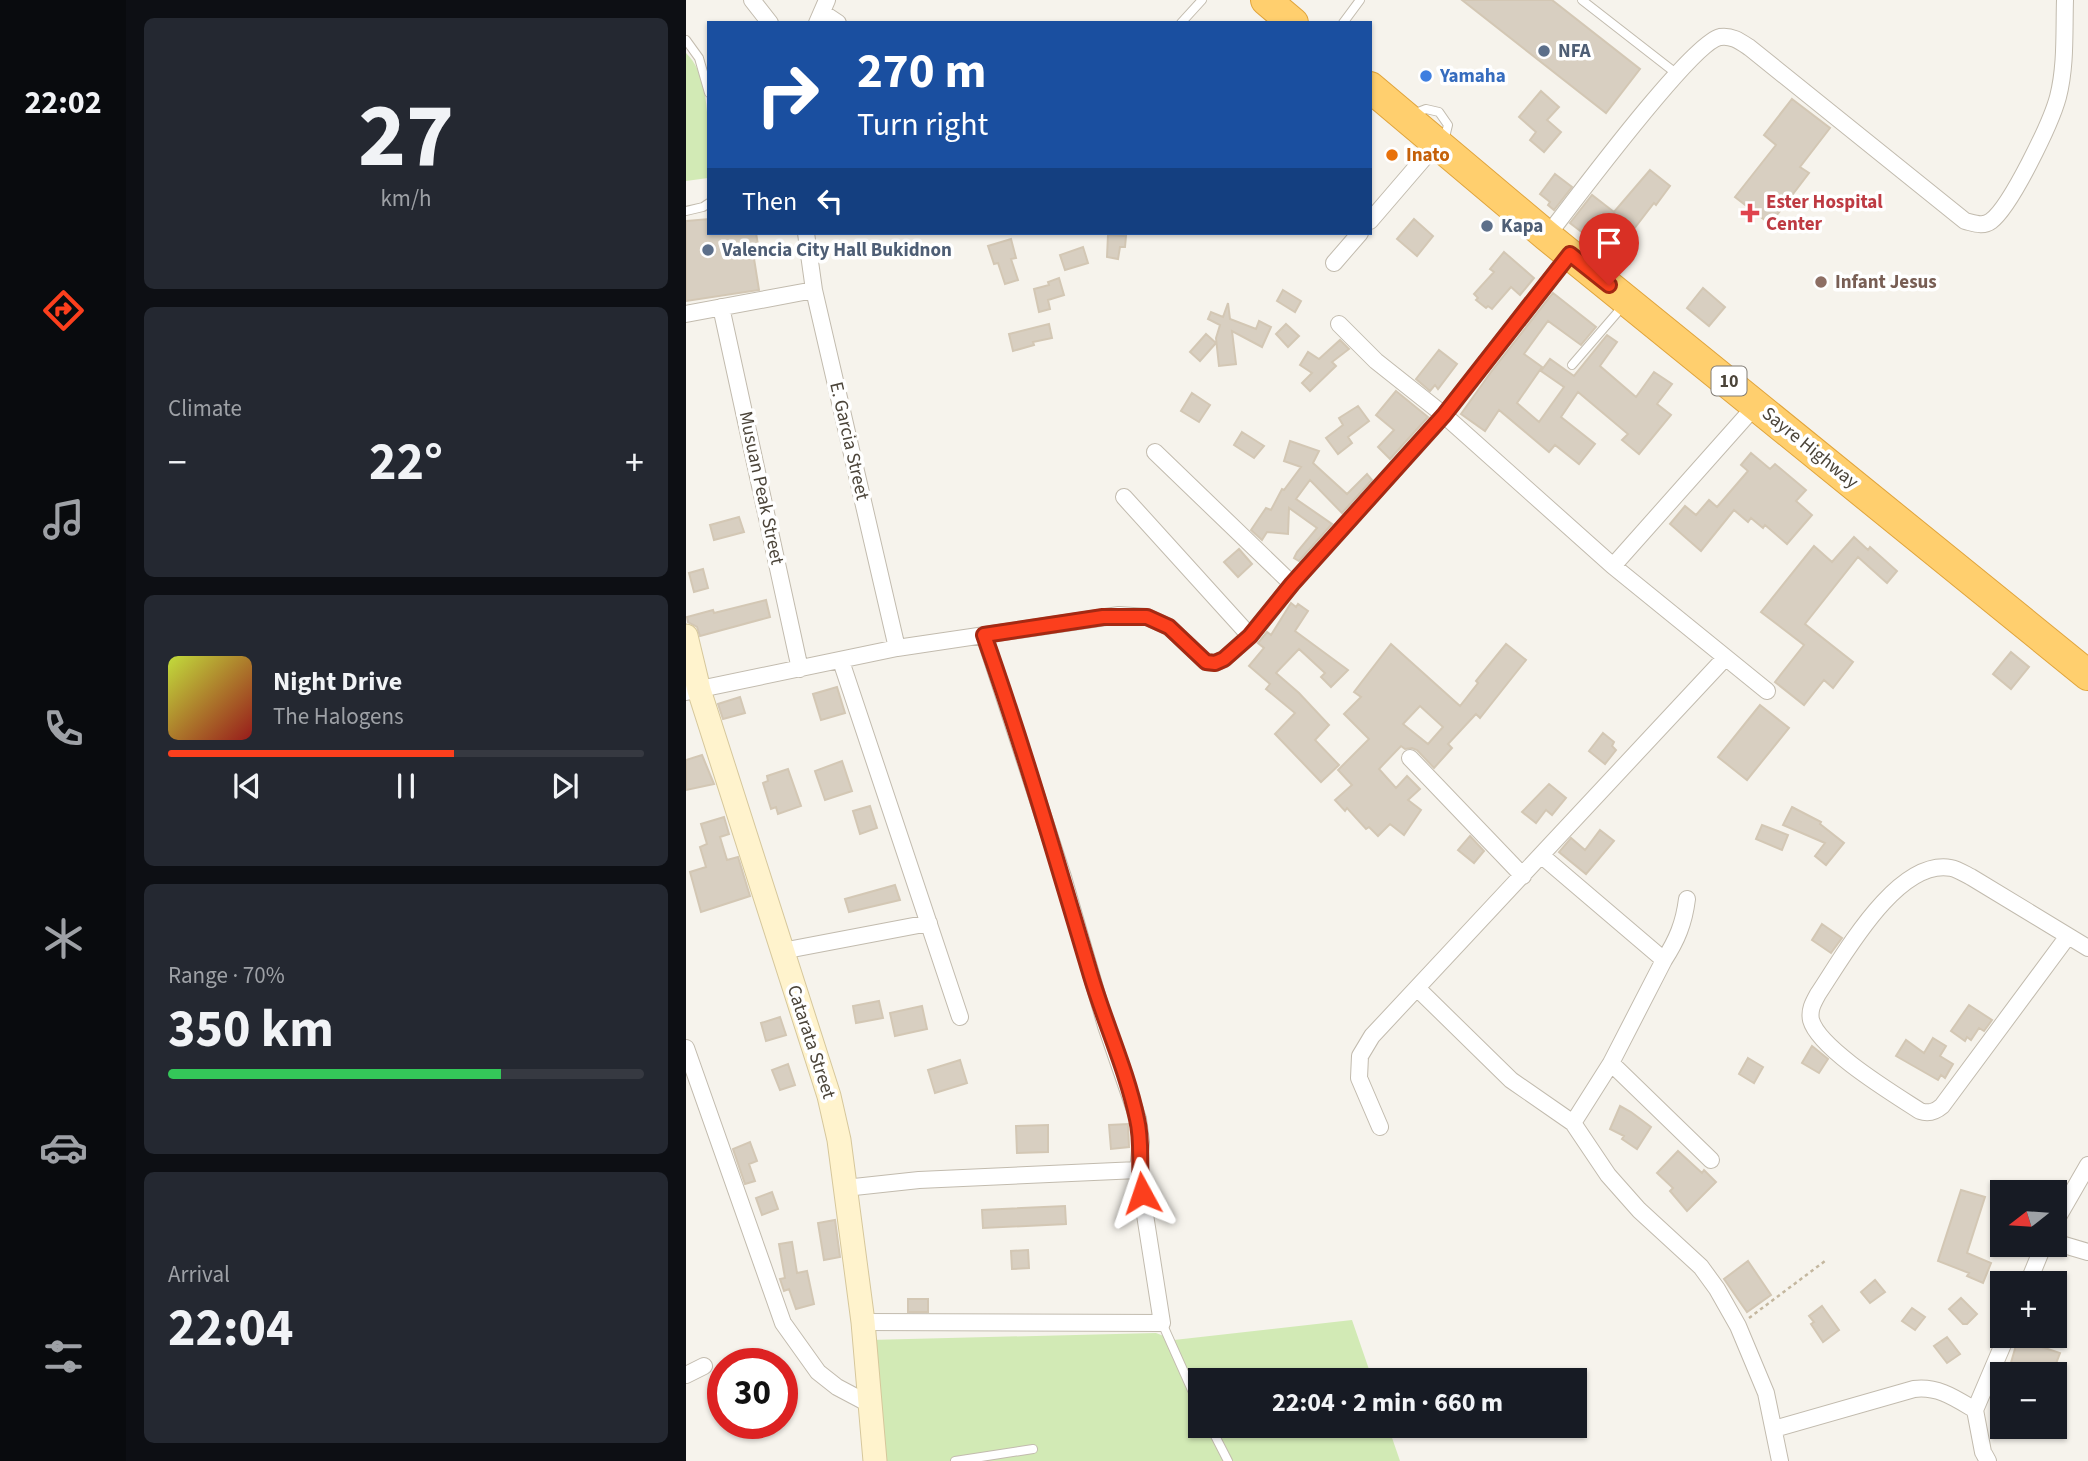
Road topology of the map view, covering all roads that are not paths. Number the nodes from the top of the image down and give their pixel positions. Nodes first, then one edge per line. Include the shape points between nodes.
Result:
1 (752, 0) edge
2 (1202, 0) edge
3 (1360, 0) edge
4 (1582, 0) edge
5 (2065, 0) edge
6 (1268, 1) edge
7 (768, 21) edge
8 (1183, 21) edge
9 (1291, 21) edge
10 (1344, 21) edge
11 (686, 40) edge
12 (1677, 74) junction
13 (707, 86) edge
14 (1372, 89) edge
15 (1440, 145) junction
16 (707, 204) edge
17 (686, 211) edge
18 (1372, 218) edge
19 (806, 235) edge
20 (1358, 235) edge
21 (1547, 236) junction
22 (1570, 254) junction
23 (1334, 263) dead end
24 (814, 290) junction
25 (1628, 300) junction
26 (721, 307) junction
27 (686, 314) edge
28 (1339, 324) dead end
29 (1572, 365) dead end
30 (1757, 404) junction
31 (1444, 415) junction
32 (1155, 452) dead end
33 (1124, 497) dead end
34 (1613, 566) junction
35 (1292, 584) junction
36 (984, 635) junction
37 (686, 636) edge
38 (1250, 636) junction
39 (897, 648) junction
40 (1724, 657) junction
41 (841, 661) junction
42 (2085, 665) edge
43 (800, 669) junction
44 (693, 691) edge
45 (1767, 691) dead end
46 (1410, 758) dead end
47 (1542, 856) junction
48 (1523, 876) junction
49 (1687, 899) dead end
50 (929, 923) junction
51 (2068, 936) junction
52 (2088, 948) edge
53 (782, 951) junction
54 (1664, 960) junction
55 (1418, 989) junction
56 (960, 1017) dead end
57 (686, 1048) edge
58 (1611, 1063) junction
59 (1573, 1123) junction
60 (1380, 1127) dead end
61 (1712, 1160) dead end
62 (2088, 1165) edge
63 (1138, 1170) junction
64 (845, 1188) junction
65 (2067, 1201) edge
66 (2067, 1246) edge
67 (2088, 1252) edge
68 (863, 1322) junction
69 (1162, 1324) junction
70 (2001, 1348) edge
71 (704, 1366) dead end
72 (686, 1375) edge
73 (1188, 1381) edge
74 (871, 1405) junction
75 (1975, 1410) junction
76 (1774, 1429) junction
77 (1216, 1438) edge
78 (1032, 1449) dead end
79 (875, 1461) edge
80 (955, 1461) edge
81 (1228, 1461) edge
82 (1780, 1461) edge
83 (1988, 1461) edge

1 - 7 street
2 - 8 lane
3 - 10 lane
4 - 12 lane
5 - 12 street via 2064,62 2049,121 2000,211 1979,225 1965,221 1732,37 1707,43
6 - 9 highway
11 - 13 lane via 699,58
12 - 21 street
14 - 15 highway, Sayre Highway / 10
15 - 18 street
15 - 21 highway, Sayre Highway / 10
16 - 17 lane
19 - 24 street, E. Garcia Street
20 - 23 street
21 - 22 highway, Sayre Highway / 10
22 - 25 highway, Sayre Highway / 10
22 - 31 street
24 - 26 street
24 - 39 street, E. Garcia Street
25 - 29 lane
25 - 30 highway, Sayre Highway / 10
26 - 27 street
26 - 43 street, Musuan Peak Street
28 - 31 street via 1376,361
30 - 34 street
30 - 42 highway, Sayre Highway / 10
31 - 34 street
31 - 35 street
32 - 35 street
33 - 38 street
34 - 40 street
35 - 38 street
36 - 38 street via 1103,617 1147,617 1169,627 1206,662 1215,663
36 - 39 street
36 - 63 street via 1138,1119
37 - 44 street, Catarata Street
39 - 41 street
40 - 45 street
40 - 47 street
41 - 43 street
41 - 50 street
43 - 44 street
44 - 53 street, Catarata Street
46 - 48 street
47 - 48 street
47 - 54 street
48 - 55 street
49 - 54 street via 1680,933
50 - 53 street
50 - 56 street
51 - 51 street via 1951,868 1921,873 1878,906 1818,994 1811,1020 1836,1052 1920,1111 1936,1111
51 - 52 street
53 - 64 street, Catarata Street via 829,1096
54 - 58 street
55 - 59 street via 1511,1080
55 - 60 street via 1360,1056 1359,1078
57 - 74 street via 783,1323 818,1372
58 - 59 street
58 - 61 street
59 - 76 street via 1608,1175 1701,1267 1717,1289 1766,1393
62 - 65 street
63 - 64 street via 995,1175
63 - 69 street
64 - 68 street, Catarata Street
66 - 67 street
68 - 69 street
68 - 74 street, Catarata Street
69 - 73 lane
70 - 75 street
71 - 72 street
74 - 79 street, Catarata Street
75 - 76 street via 1941,1390 1922,1388
75 - 83 street
76 - 82 street
77 - 81 lane
78 - 80 lane

